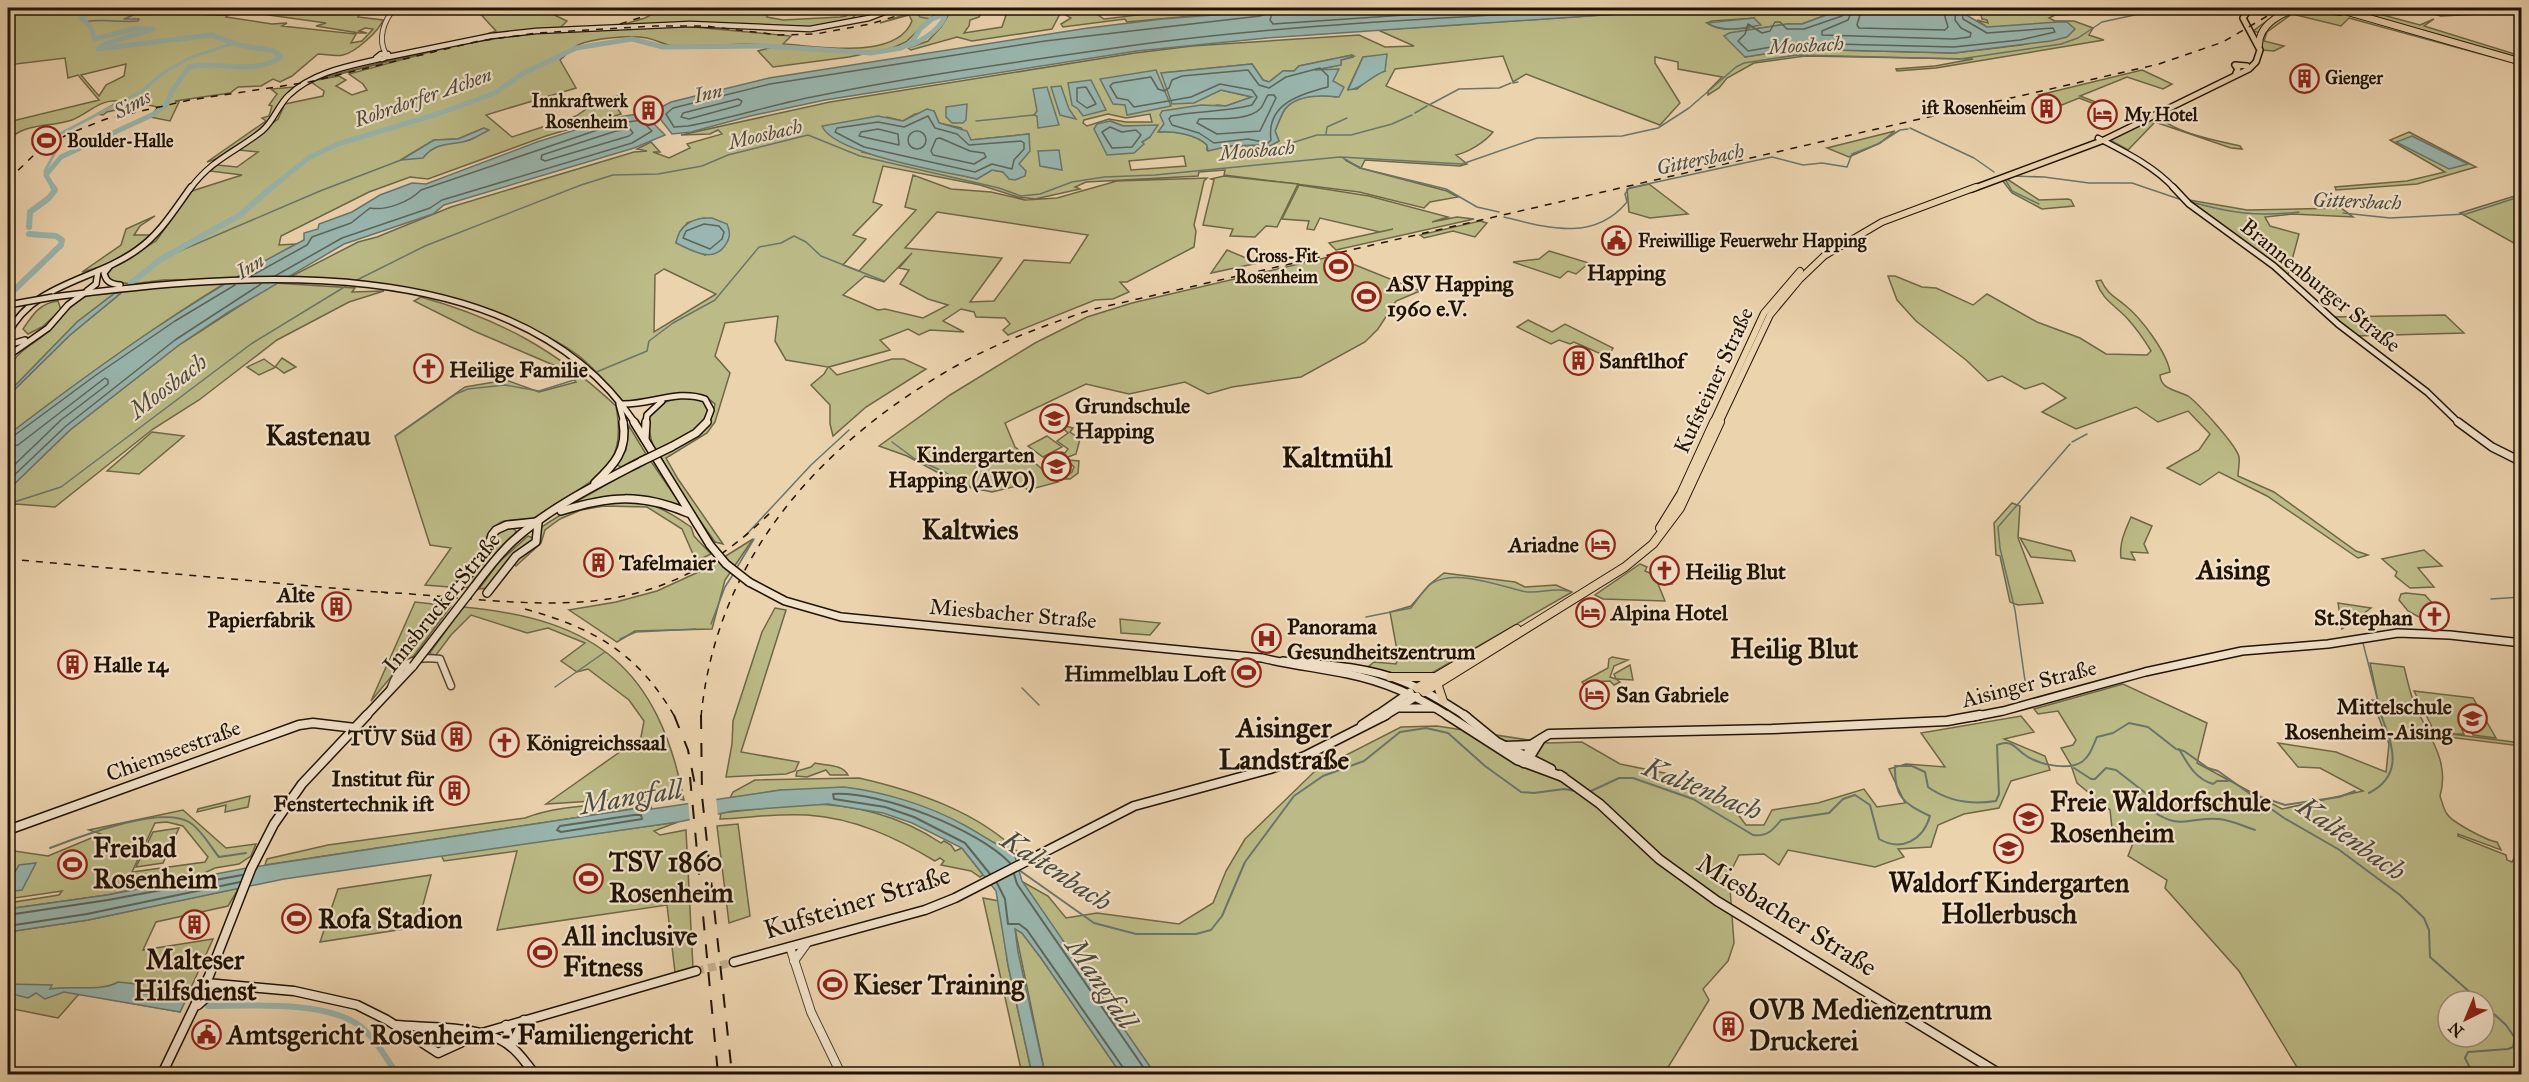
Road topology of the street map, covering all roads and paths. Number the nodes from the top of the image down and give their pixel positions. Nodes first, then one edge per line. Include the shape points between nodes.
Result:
1 (395, 8) edge
2 (895, 8) edge
3 (2245, 8) edge
4 (2250, 8) edge
5 (2301, 8) edge
6 (2316, 8) edge
7 (2334, 8) edge
8 (2341, 8) edge
9 (2441, 38) junction
10 (2259, 45) junction
11 (383, 56) junction
12 (2522, 61) edge
13 (2237, 74) junction
14 (2101, 139) junction
15 (2090, 144) junction
16 (2118, 147) junction
17 (101, 271) junction
18 (97, 279) junction
19 (75, 280) junction
20 (132, 287) junction
21 (112, 289) junction
22 (82, 293) junction
23 (55, 297) junction
24 (8, 305) edge
25 (67, 308) junction
26 (8, 334) edge
27 (36, 336) junction
28 (23, 343) junction
29 (8, 345) edge
30 (8, 354) edge
31 (8, 362) edge
32 (667, 398) junction
33 (620, 401) junction
34 (645, 439) junction
35 (2522, 462) edge
36 (584, 493) junction
37 (688, 513) junction
38 (551, 514) junction
39 (541, 521) junction
40 (517, 525) junction
41 (538, 535) junction
42 (520, 536) junction
43 (455, 591) dead end
44 (487, 593) dead end
45 (2522, 643) edge
46 (1436, 680) junction
47 (1390, 681) junction
48 (451, 686) dead end
49 (389, 693) junction
50 (1416, 693) junction
51 (1440, 705) junction
52 (1395, 706) junction
53 (355, 728) junction
54 (1536, 744) junction
55 (1504, 746) junction
56 (1526, 760) junction
57 (1548, 768) junction
58 (1563, 777) junction
59 (8, 830) edge
60 (808, 942) junction
61 (790, 947) junction
62 (734, 962) tunnel mouth
63 (794, 962) junction
64 (696, 971) tunnel mouth
65 (206, 983) junction
66 (234, 985) junction
67 (192, 1014) junction
68 (524, 1020) junction
69 (394, 1024) junction
70 (506, 1025) junction
71 (430, 1029) junction
72 (481, 1033) junction
73 (511, 1046) junction
74 (447, 1047) junction
75 (162, 1074) edge
76 (535, 1074) edge
77 (841, 1074) edge
78 (2000, 1074) edge

1 - 11 street via 383,27
2 - 11 main road via 869,18 810,29 690,24 536,31
3 - 13 main road, Kufsteiner Straße via 2240,17 2257,49 2255,58
4 - 10 main road via 2243,18
5 - 10 highway via 2290,10 2266,26 2259,35
6 - 9 highway
7 - 9 highway
8 - 12 highway
9 - 12 highway
10 - 13 main road via 2259,59
11 - 17 main road via 292,92 262,130 205,170 151,240
13 - 14 main road, Kufsteiner Straße
14 - 15 main road, Kufsteiner Straße
14 - 16 main road, Brannenburger Straße
14 - 46 main road, Kufsteiner Straße via 1878,219 1820,254 1764,312 1677,502 1649,542 1616,569
15 - 16 main road
15 - 46 main road, Kufsteiner Straße via 1907,211 1824,256 1770,315 1687,495 1661,535 1625,567
16 - 35 main road, Brannenburger Straße via 2164,177 2189,204 2279,270 2338,324 2427,392 2469,431
17 - 18 main road
17 - 19 main road
17 - 20 main road via 109,283
18 - 19 main road
18 - 22 main road via 94,287
19 - 26 main road via 26,308 11,324
20 - 21 main road
20 - 33 main road, Miesbacher Straße via 222,280 292,280 438,298 490,312 539,333 564,348
21 - 22 main road
21 - 25 main road via 82,295
22 - 23 main road
23 - 24 main road, bridge
23 - 25 main road via 68,302
25 - 27 main road
27 - 28 main road
27 - 29 main road
28 - 29 main road
28 - 30 main road
30 - 31 main road
32 - 33 main road via 634,405
32 - 34 main road via 648,412
32 - 36 main road, Innsbrucker Straße, bridge via 694,395 705,399 711,410 709,419 671,447
33 - 34 main road, Miesbacher Straße
33 - 36 main road via 626,432 624,447 610,469
34 - 37 main road, Miesbacher Straße
36 - 38 main road, Innsbrucker Straße
37 - 38 main road via 658,500 632,497 589,502
37 - 47 main road, Miesbacher Straße, bridge via 726,564 748,582 798,606 841,617 1290,660 1351,668
38 - 39 main road, Innsbrucker Straße
39 - 40 main road
39 - 41 main road
39 - 42 main road, Innsbrucker Straße
40 - 42 main road
40 - 43 main road via 494,532 487,552
41 - 42 main road via 532,532
41 - 44 main road via 536,542 516,556
42 - 49 main road, Innsbrucker Straße, bridge via 499,555
45 - 54 main road, Aisinger Straße via 2397,633 2242,651 2145,672 2003,711 1947,721 1553,734
46 - 47 main road
46 - 50 main road, Kufsteiner Straße
46 - 51 main road
47 - 50 main road, Miesbacher Straße
47 - 52 main road
48 - 49 street via 440,659 416,657 399,670
49 - 53 main road, Innsbrucker Straße
50 - 51 main road, Miesbacher Straße
50 - 52 main road, Kufsteiner Straße
51 - 52 main road
51 - 55 main road, Miesbacher Straße via 1469,718
51 - 56 main road, Miesbacher Straße
52 - 60 main road, Kufsteiner Straße via 1311,753 1270,769 1134,806 925,910
53 - 59 main road, Chiemseestraße via 299,725
53 - 65 main road, Innsbrucker Straße via 296,790 274,825
54 - 55 main road, Aisinger Straße
54 - 56 main road
54 - 57 main road
55 - 56 main road, Miesbacher Straße
56 - 57 main road, Miesbacher Straße
56 - 58 main road, Miesbacher Straße
57 - 58 main road, Miesbacher Straße
58 - 78 main road, Miesbacher Straße via 1593,798 1659,859 1717,901
60 - 61 main road, Kufsteiner Straße
60 - 63 street
61 - 62 main road, Kufsteiner Straße
61 - 63 street
63 - 77 street via 811,1016
64 - 68 main road
65 - 66 main road
65 - 67 main road, Innsbrucker Straße
66 - 67 main road via 211,993
66 - 69 main road via 294,991 357,1005
67 - 75 main road
68 - 70 main road
68 - 73 main road
69 - 71 main road
69 - 74 main road via 438,1053
70 - 72 main road
70 - 73 main road
71 - 72 main road
71 - 74 main road via 441,1036
72 - 73 main road
72 - 74 main road
73 - 76 main road

